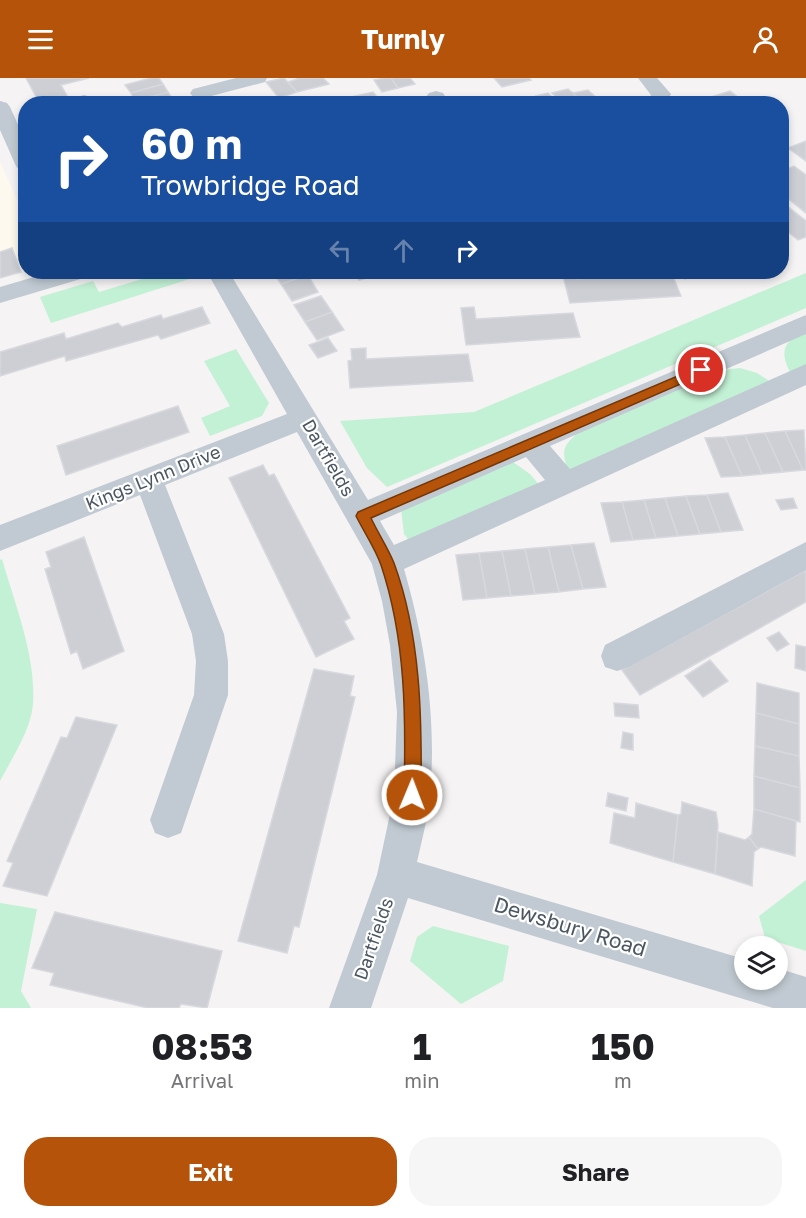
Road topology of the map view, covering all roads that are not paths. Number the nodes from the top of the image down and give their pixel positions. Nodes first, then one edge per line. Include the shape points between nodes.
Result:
1 (187, 78) edge
2 (258, 78) edge
3 (648, 78) edge
4 (201, 96) edge
5 (208, 96) edge
6 (660, 96) edge
7 (11, 115) edge
8 (18, 139) edge
9 (51, 279) edge
10 (222, 279) edge
11 (0, 296) edge
12 (806, 324) edge
13 (752, 349) junction
14 (796, 378) edge
15 (305, 418) junction
16 (532, 444) junction
17 (149, 480) junction
18 (565, 484) junction
19 (362, 516) junction
20 (0, 538) edge
21 (806, 555) edge
22 (387, 562) junction
23 (617, 657) dead end
24 (168, 820) dead end
25 (396, 875) junction
26 (734, 976) edge
27 (782, 990) edge
28 (806, 997) edge
29 (350, 1008) edge

1 - 4 street
2 - 5 street
3 - 6 street
7 - 8 street
9 - 11 street
10 - 15 street, Dartfields
12 - 13 street
13 - 14 street
13 - 16 street
14 - 18 street
15 - 17 street, Kings Lynn Drive
15 - 19 street, Dartfields
16 - 18 street
16 - 19 street
17 - 20 street, Kings Lynn Drive
17 - 24 street via 208,634 212,661 211,695
18 - 22 street
19 - 22 street, Dartfields
21 - 23 street
22 - 25 street, Dartfields via 398,600 414,712 412,795
25 - 26 street, Dewsbury Road
25 - 29 street, Dartfields
27 - 28 street, Dewsbury Road

